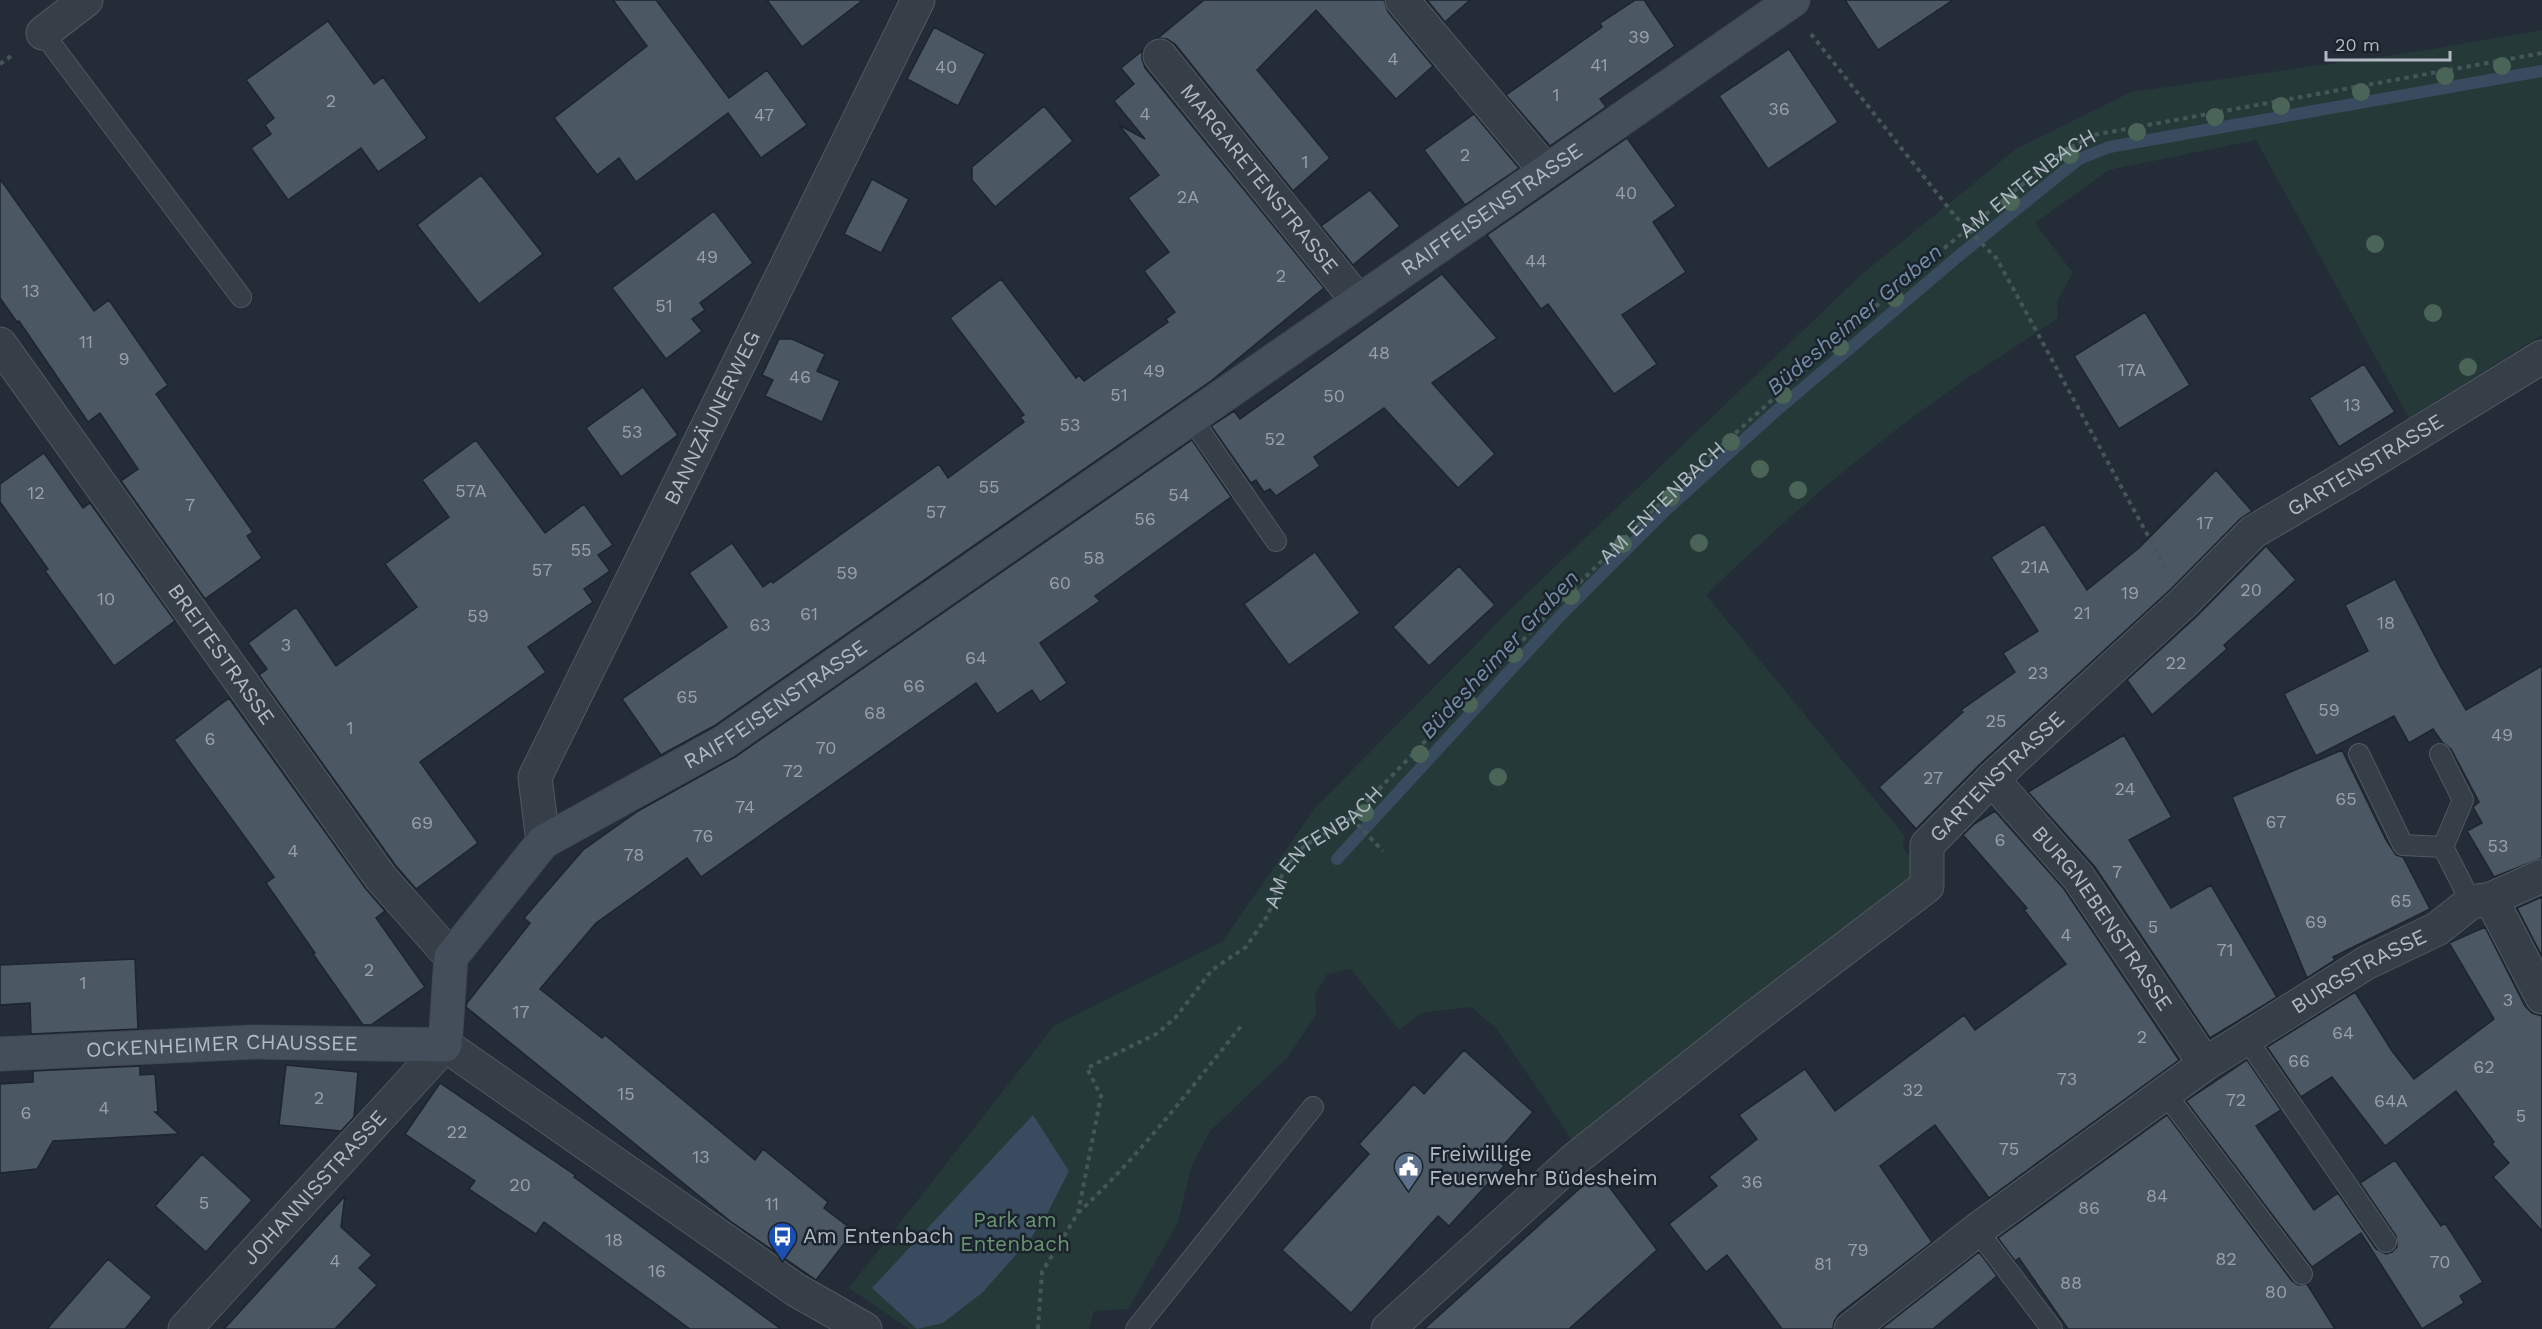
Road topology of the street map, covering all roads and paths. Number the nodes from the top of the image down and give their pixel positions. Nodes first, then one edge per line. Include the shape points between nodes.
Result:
1 (86, 0) edge
2 (918, 0) edge
3 (1402, 0) edge
4 (1790, 2) edge
5 (43, 33) joint
6 (2542, 53) edge
7 (1160, 56) dead end
8 (1546, 171) junction
9 (1967, 229) junction
10 (241, 297) dead end
11 (1359, 301) junction
12 (0, 344) edge
13 (2542, 357) edge
14 (1191, 418) junction
15 (1275, 541) dead end
16 (2184, 602) junction
17 (2359, 754) dead end
18 (2440, 754) dead end
19 (1992, 779) junction
20 (1351, 818) junction
21 (543, 842) junction
22 (2443, 847) junction
23 (1383, 851) dead end
24 (2542, 876) edge
25 (2481, 901) junction
26 (451, 957) junction
27 (2542, 997) edge
28 (1241, 1026) dead end
29 (2246, 1038) junction
30 (445, 1045) junction
31 (0, 1054) edge
32 (2205, 1064) junction
33 (2165, 1093) junction
34 (1313, 1107) dead end
35 (1078, 1213) junction
36 (1977, 1230) junction
37 (2386, 1242) dead end
38 (2302, 1274) dead end
39 (858, 1327) edge
40 (185, 1329) edge
41 (1038, 1329) edge
42 (1136, 1329) edge
43 (1388, 1329) edge
44 (1851, 1329) edge
45 (2052, 1329) edge

1 - 5 street
2 - 21 street, BANNZÄUNERWEG via 535,777
3 - 8 street
4 - 8 street, RAIFFEISENSTRASSE
4 - 9 path
5 - 10 lane
6 - 9 path, AM ENTENBACH via 2093,135 2061,153
7 - 11 street, MARGARETENSTRASSE
8 - 11 street, RAIFFEISENSTRASSE
9 - 16 path via 1997,259
9 - 20 path, AM ENTENBACH via 1809,364 1689,475
11 - 14 street, RAIFFEISENSTRASSE
12 - 26 street, BREITESTRASSE via 381,878
13 - 16 street, GARTENSTRASSE via 2253,532
14 - 15 lane
14 - 21 street, RAIFFEISENSTRASSE via 724,742
16 - 19 street, GARTENSTRASSE
17 - 22 lane via 2403,845
18 - 22 lane via 2463,800
19 - 32 street, BURGNEBENSTRASSE via 2079,878
19 - 43 street, GARTENSTRASSE via 1927,845 1928,886 1575,1159
20 - 23 path
20 - 35 path, AM ENTENBACH via 1304,846 1284,869 1268,915 1246,947 1212,970 1176,1017 1158,1033 1088,1068 1101,1096
21 - 26 street, RAIFFEISENSTRASSE
22 - 25 lane
24 - 25 street, BURGSTRASSE
25 - 27 street
25 - 29 street, BURGSTRASSE via 2437,929 2366,963
26 - 30 street
28 - 35 path via 1160,1129
29 - 32 street, BURGSTRASSE
29 - 37 lane
30 - 31 street, OCKENHEIMER CHAUSSEE via 254,1042
30 - 39 street via 796,1290
30 - 40 street, JOHANNISSTRASSE
32 - 33 street, BURGSTRASSE
33 - 36 street, BURGSTRASSE
33 - 38 lane
34 - 42 lane
35 - 41 path, AM ENTENBACH via 1042,1272
36 - 44 street, BURGSTRASSE
36 - 45 lane

